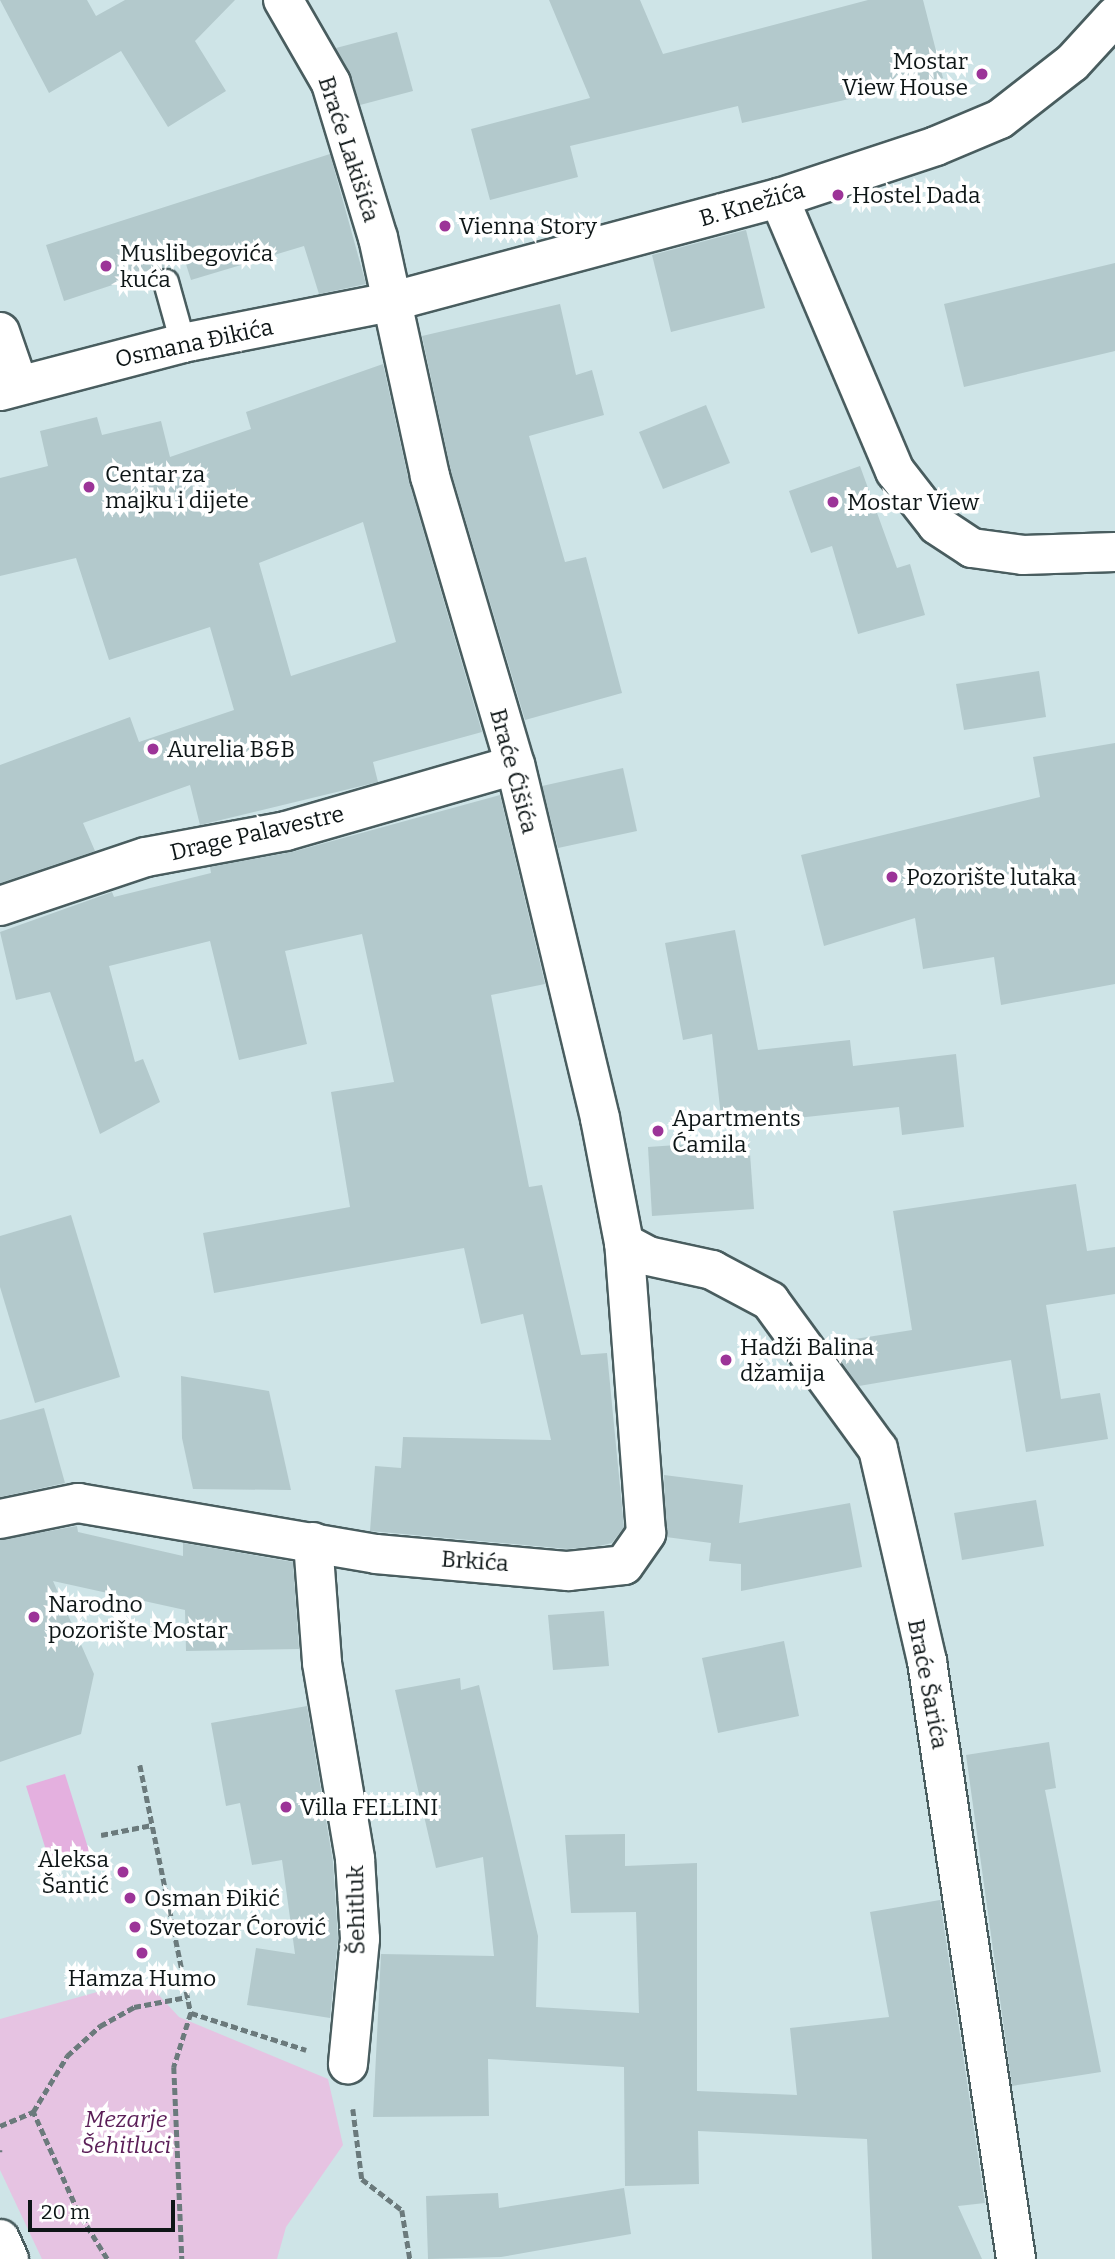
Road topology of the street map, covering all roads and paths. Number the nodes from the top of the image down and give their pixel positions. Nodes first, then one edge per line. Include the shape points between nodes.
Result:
1 (288, 1) edge
2 (1115, 16) edge
3 (779, 198) junction
4 (166, 282) dead end
5 (390, 303) junction
6 (0, 332) edge
7 (183, 343) junction
8 (9, 388) edge
9 (1115, 552) edge
10 (515, 765) junction
11 (0, 906) edge
12 (624, 1242) junction
13 (0, 1520) edge
14 (313, 1542) junction
15 (140, 1765) dead end
16 (152, 1825) junction
17 (101, 1835) dead end
18 (187, 1997) junction
19 (191, 2013) junction
20 (348, 2064) junction
21 (33, 2112) junction
22 (0, 2126) edge
23 (0, 2239) edge
24 (9, 2259) edge
25 (107, 2259) edge
26 (182, 2259) edge
27 (410, 2259) edge
28 (1016, 2259) edge

1 - 5 street, Braće Lakišića via 331,83 379,238
2 - 3 street, B. Knežića via 1072,63 1000,119
3 - 5 street, B. Knežića
3 - 9 street via 895,471 937,525 972,548 1023,555
4 - 7 lane
5 - 7 street, Osmana Đikića
5 - 10 street, Braće Ćišića via 430,476
6 - 8 street
7 - 8 street, Osmana Đikića
10 - 11 street, Drage Palavestre via 286,831 146,857
10 - 12 street, Braće Ćišića
12 - 14 street, Brkića via 646,1533 624,1565 568,1571
12 - 28 street, Braće Šarića via 648,1256 712,1270 770,1301 877,1449 927,1661
13 - 14 street, Brkića via 78,1503
14 - 20 street, Šehitluk via 322,1663 356,1873 360,1939
15 - 16 path
16 - 17 path
16 - 18 path
18 - 19 path
18 - 21 path via 134,2007 100,2026 66,2056
19 - 20 path
19 - 26 path via 174,2067
20 - 27 path via 362,2179 402,2210
21 - 22 path
21 - 25 path via 78,2213
23 - 24 street

